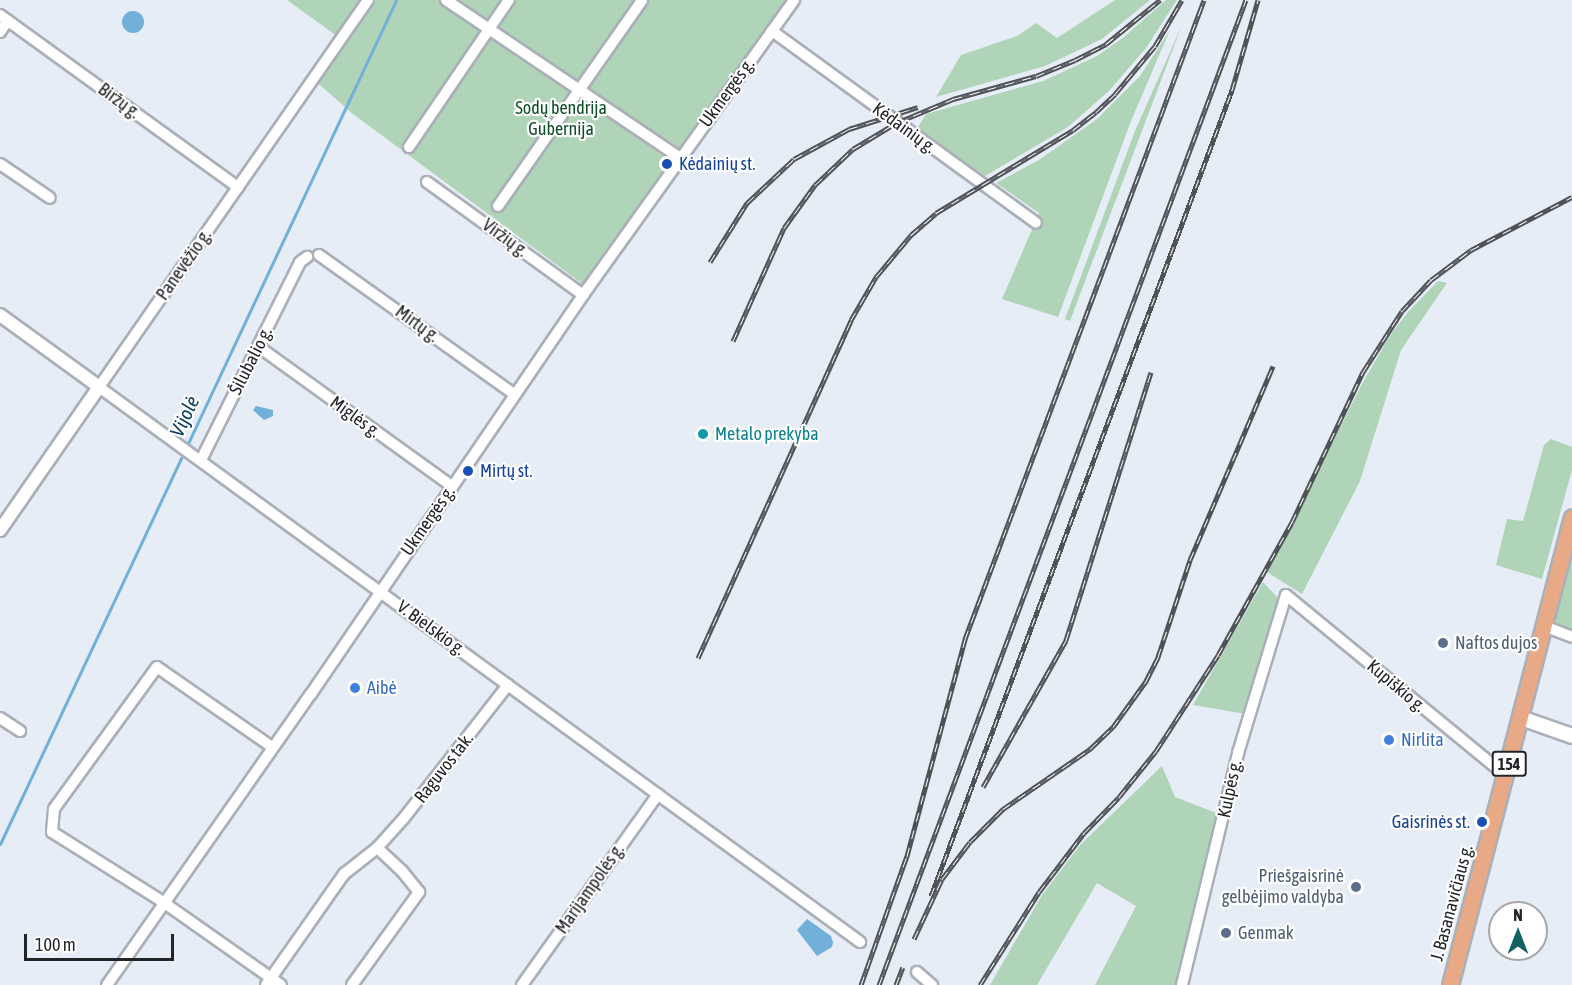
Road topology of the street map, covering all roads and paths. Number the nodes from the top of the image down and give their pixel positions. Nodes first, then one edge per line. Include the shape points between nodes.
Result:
1 (368, 0) edge
2 (446, 0) edge
3 (509, 0) edge
4 (642, 0) edge
5 (794, 0) edge
6 (4, 18) edge
7 (488, 29) junction
8 (772, 31) junction
9 (0, 32) edge
10 (578, 91) junction
11 (410, 147) dead end
12 (680, 158) junction
13 (0, 164) edge
14 (427, 182) dead end
15 (238, 187) junction
16 (50, 198) dead end
17 (498, 206) dead end
18 (1036, 223) dead end
19 (319, 255) dead end
20 (304, 259) dead end
21 (583, 295) junction
22 (0, 315) edge
23 (259, 347) junction
24 (99, 387) junction
25 (514, 394) junction
26 (197, 457) junction
27 (452, 486) junction
28 (1572, 518) edge
29 (0, 530) edge
30 (380, 591) junction
31 (1287, 596) joint
32 (1544, 626) junction
33 (1572, 637) edge
34 (508, 685) junction
35 (0, 718) edge
36 (1521, 718) junction
37 (20, 730) dead end
38 (1572, 736) edge
39 (272, 747) junction
40 (1506, 776) junction
41 (658, 794) junction
42 (377, 848) junction
43 (163, 902) junction
44 (860, 942) dead end
45 (917, 972) dead end
46 (268, 982) edge
47 (107, 985) edge
48 (281, 985) edge
49 (352, 985) edge
50 (522, 985) edge
51 (932, 985) edge
52 (1182, 985) edge
53 (1450, 985) edge

1 - 15 street, Panevėžio g.
2 - 7 street
3 - 7 street
4 - 10 street
5 - 8 street, Ukmergės g.
6 - 9 street
6 - 15 street, Biržų g.
7 - 10 street
7 - 11 street
8 - 12 street, Ukmergės g.
8 - 18 street, Kėdainių g.
10 - 12 street
10 - 17 street
12 - 21 street, Ukmergės g.
13 - 16 street
14 - 21 street, Viržių g.
15 - 24 street, Panevėžio g.
19 - 25 street, Mirtų g.
20 - 23 street, Šilubalio g.
21 - 25 street, Ukmergės g.
22 - 24 street, V. Bielskio g.
23 - 26 street, Šilubalio g.
23 - 27 street, Miglės g.
24 - 26 street, V. Bielskio g.
24 - 29 street, Panevėžio g.
25 - 27 street, Ukmergės g.
26 - 30 street, V. Bielskio g.
27 - 30 street, Ukmergės g.
28 - 32 main road, J. Basanavičiaus g. / 154
30 - 34 street, V. Bielskio g.
30 - 39 street, Ukmergės g.
31 - 40 street, Kupiškio g.
31 - 52 street, Kulpės g. via 1238,753
32 - 33 street
32 - 36 main road, J. Basanavičiaus g. / 154
34 - 41 street, V. Bielskio g.
34 - 42 street, Raguvos tak.
35 - 37 street
36 - 38 main road
36 - 40 main road, J. Basanavičiaus g. / 154
39 - 43 street, Ukmergės g.
39 - 43 street via 157,667 72,783 54,809 52,832
40 - 53 main road, J. Basanavičiaus g. / 154
41 - 44 street, V. Bielskio g.
41 - 50 street, Marijampolės g.
42 - 46 street, Raguvos tak. via 344,874
42 - 49 street via 419,892
43 - 46 street
43 - 47 street, Ukmergės g.
45 - 51 street
46 - 48 street

